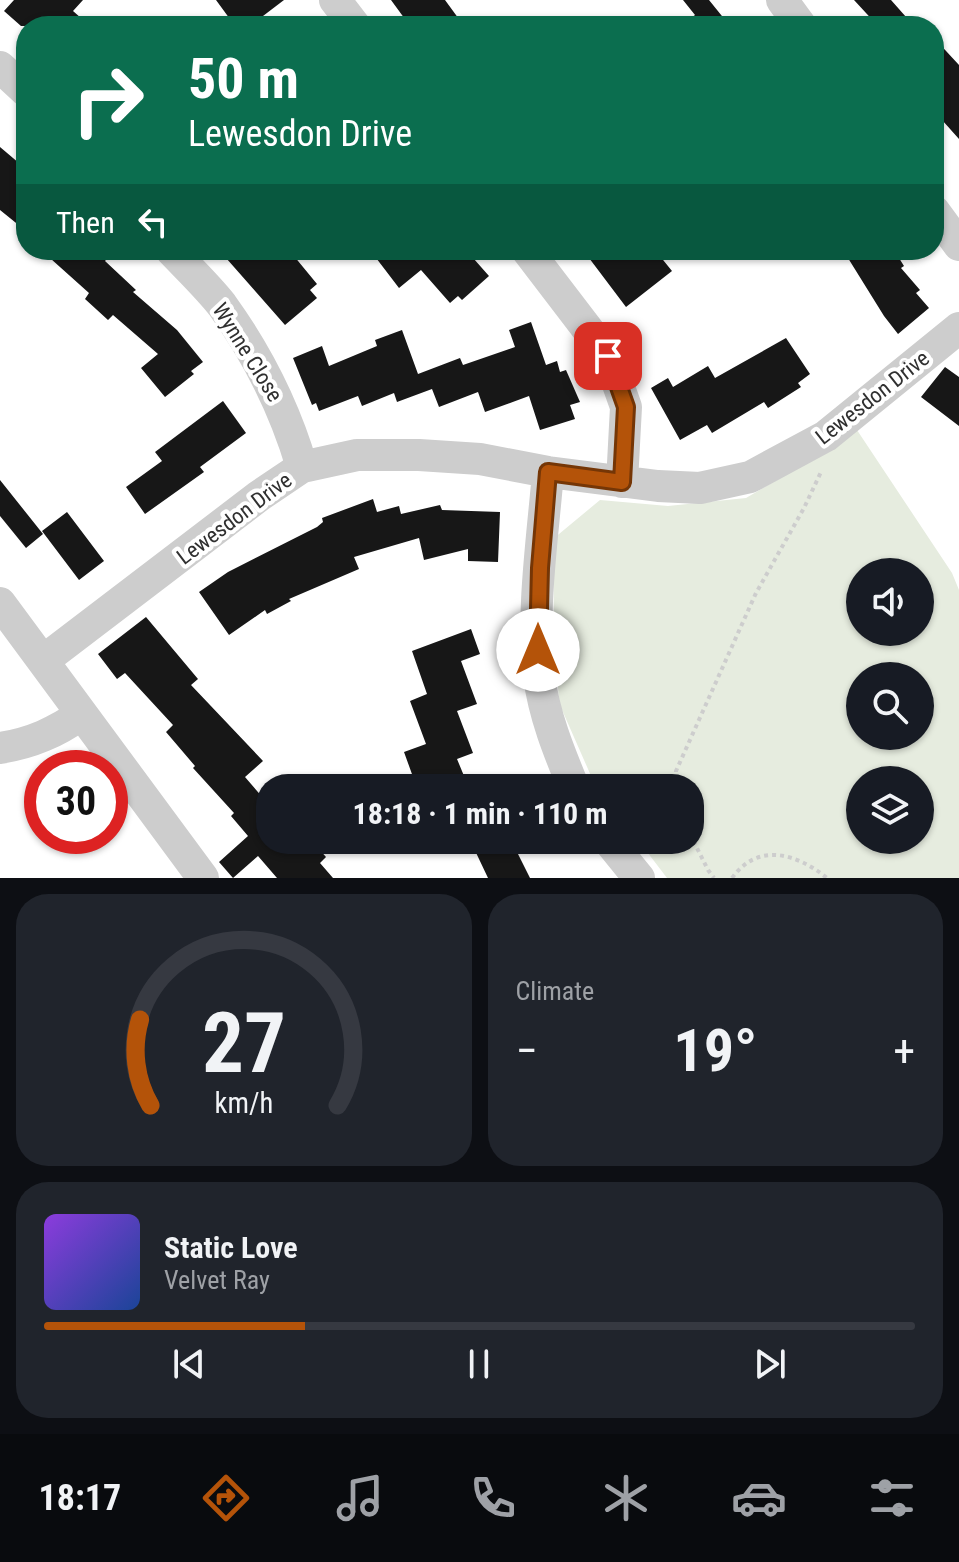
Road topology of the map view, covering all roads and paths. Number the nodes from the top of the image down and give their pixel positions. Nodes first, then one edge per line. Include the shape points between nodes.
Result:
1 (335, 0) edge
2 (347, 16) edge
3 (0, 67) edge
4 (16, 82) edge
5 (944, 225) edge
6 (959, 245) edge
7 (180, 260) edge
8 (535, 260) edge
9 (959, 328) edge
10 (826, 436) junction
11 (302, 467) junction
12 (548, 472) junction
13 (622, 482) junction
14 (0, 603) edge
15 (44, 660) junction
16 (82, 714) junction
17 (0, 748) edge
18 (568, 774) edge
19 (676, 774) edge
20 (619, 854) edge
21 (700, 854) edge
22 (203, 878) edge
23 (639, 878) edge
24 (714, 878) edge
25 (732, 878) edge
26 (827, 878) edge

1 - 2 street
3 - 4 street
5 - 6 street
7 - 11 street, Wynne Close via 221,304 259,363 285,413
8 - 13 street via 608,356 626,407
9 - 10 street, Lewesdon Drive
10 - 13 street, Lewesdon Drive via 750,477 700,488
10 - 19 path via 832,448 756,593
11 - 12 street, Lewesdon Drive via 357,455 419,455 480,459
11 - 15 street, Lewesdon Drive
12 - 13 street, Lewesdon Drive
12 - 18 street via 537,625 539,675 550,727
14 - 15 street
15 - 16 street
16 - 17 street via 26,744
16 - 22 street
20 - 23 street
21 - 24 path
25 - 26 path via 753,857 779,855 800,860

